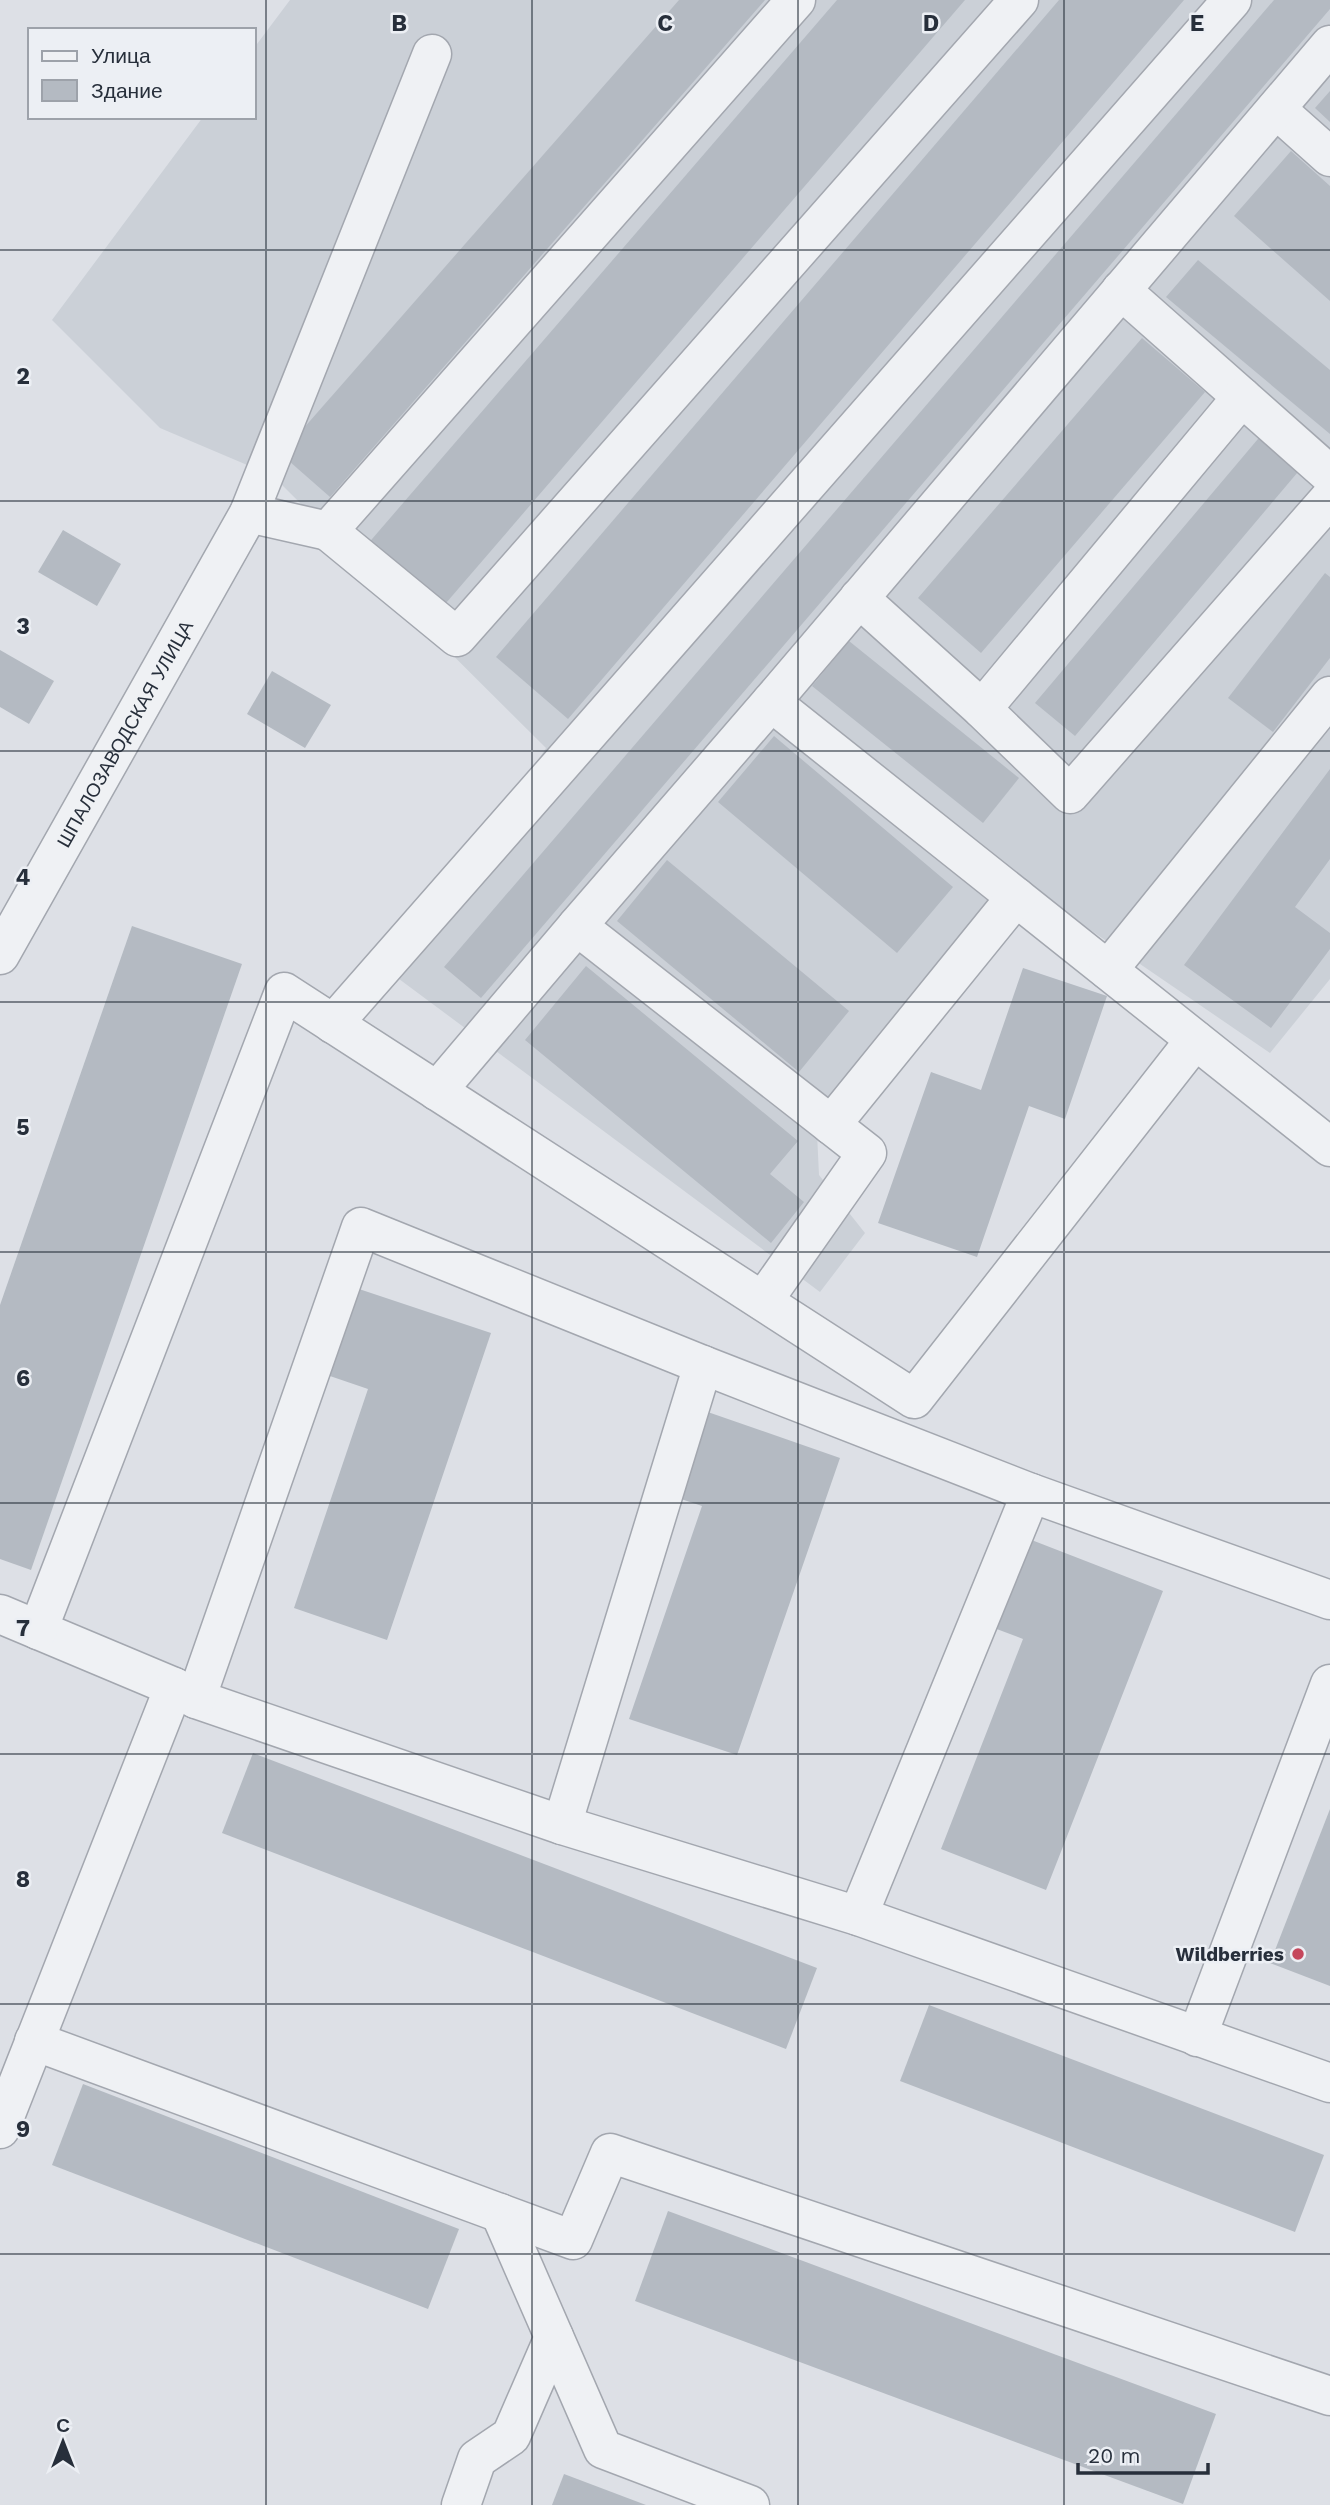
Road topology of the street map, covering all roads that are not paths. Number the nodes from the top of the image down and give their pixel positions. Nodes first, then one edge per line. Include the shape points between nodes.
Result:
1 (796, 0) edge
2 (1019, 0) edge
3 (1232, 0) edge
4 (1330, 45) edge
5 (432, 54) dead end
6 (1276, 109) junction
7 (1330, 157) edge
8 (1121, 290) junction
9 (1242, 397) junction
10 (1330, 475) edge
11 (1330, 498) edge
12 (249, 513) junction
13 (328, 531) junction
14 (859, 598) junction
15 (1330, 696) edge
16 (771, 702) junction
17 (982, 709) junction
18 (1016, 897) junction
19 (577, 926) junction
20 (0, 955) edge
21 (1108, 970) junction
22 (333, 1024) junction
23 (1195, 1040) junction
24 (437, 1091) junction
25 (831, 1125) junction
26 (1330, 1147) edge
27 (763, 1301) junction
28 (703, 1365) junction
29 (1031, 1493) junction
30 (1330, 1600) edge
31 (0, 1614) edge
32 (38, 1630) junction
33 (1330, 1684) edge
34 (185, 1693) junction
35 (562, 1825) junction
36 (858, 1916) junction
37 (1197, 2037) junction
38 (34, 2041) junction
39 (1330, 2082) edge
40 (0, 2129) edge
41 (500, 2213) junction
42 (554, 2337) junction
43 (1330, 2396) edge
44 (461, 2505) edge
45 (750, 2505) edge

1 - 13 street
2 - 13 street via 457,637
3 - 22 street
4 - 6 street
5 - 12 street, ШПАЛОЗАВОДСКАЯ УЛИЦА
6 - 7 street
6 - 8 street
8 - 9 street
8 - 14 street
9 - 10 street
9 - 17 street
11 - 17 street via 1070,794
12 - 13 street
12 - 20 street, ШПАЛОЗАВОДСКАЯ УЛИЦА
14 - 16 street
14 - 17 street
15 - 21 street
16 - 18 street
16 - 19 street
18 - 21 street
18 - 25 street
19 - 24 street
19 - 25 street
21 - 23 street
22 - 24 street
22 - 32 street via 284,992
23 - 26 street
23 - 27 street via 914,1399
24 - 27 street
25 - 27 street via 867,1153
28 - 29 street
28 - 34 street via 361,1227
28 - 35 street
29 - 30 street
29 - 36 street
31 - 32 street
32 - 34 street
33 - 37 street
34 - 35 street
34 - 38 street
35 - 36 street
36 - 37 street
37 - 39 street
38 - 40 street
38 - 41 street
41 - 42 street
41 - 43 street via 573,2240 610,2153
42 - 44 street via 511,2436 477,2459
42 - 45 street via 603,2449

